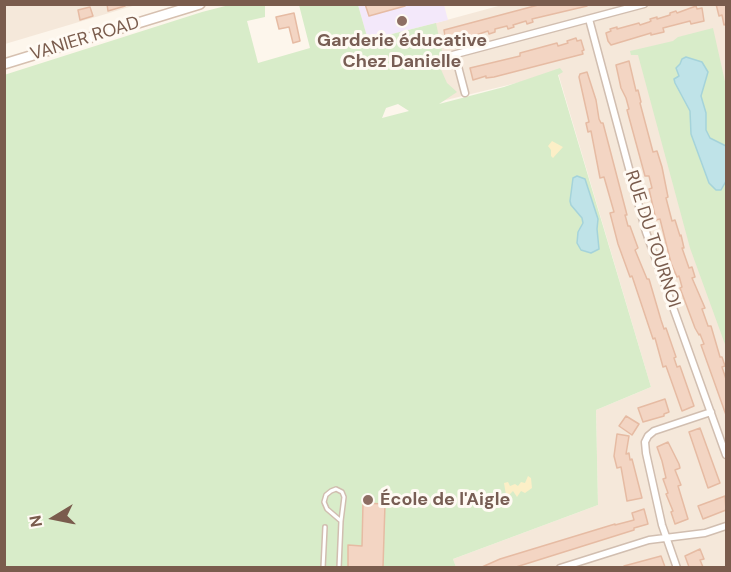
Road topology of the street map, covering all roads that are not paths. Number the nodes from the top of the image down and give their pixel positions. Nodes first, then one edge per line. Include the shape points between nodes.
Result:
1 (200, 4) edge
2 (644, 4) edge
3 (589, 19) junction
4 (455, 55) junction
5 (445, 57) dead end
6 (4, 64) edge
7 (465, 93) dead end
8 (711, 412) junction
9 (726, 455) edge
10 (341, 520) junction
11 (726, 526) edge
12 (325, 527) dead end
13 (665, 537) junction
14 (323, 567) edge
15 (339, 567) edge
16 (560, 567) edge
17 (677, 567) edge

1 - 6 main road, VANIER ROAD
2 - 3 street
3 - 4 street
3 - 8 street, RUE DU TOURNOI via 646,232
4 - 5 street
4 - 7 street
8 - 9 street, RUE DU TOURNOI
8 - 13 street via 654,431 646,439
10 - 10 lane via 344,497 342,492 331,490 324,502
10 - 15 lane
11 - 13 street via 705,533
12 - 14 lane
13 - 16 street
13 - 17 street

